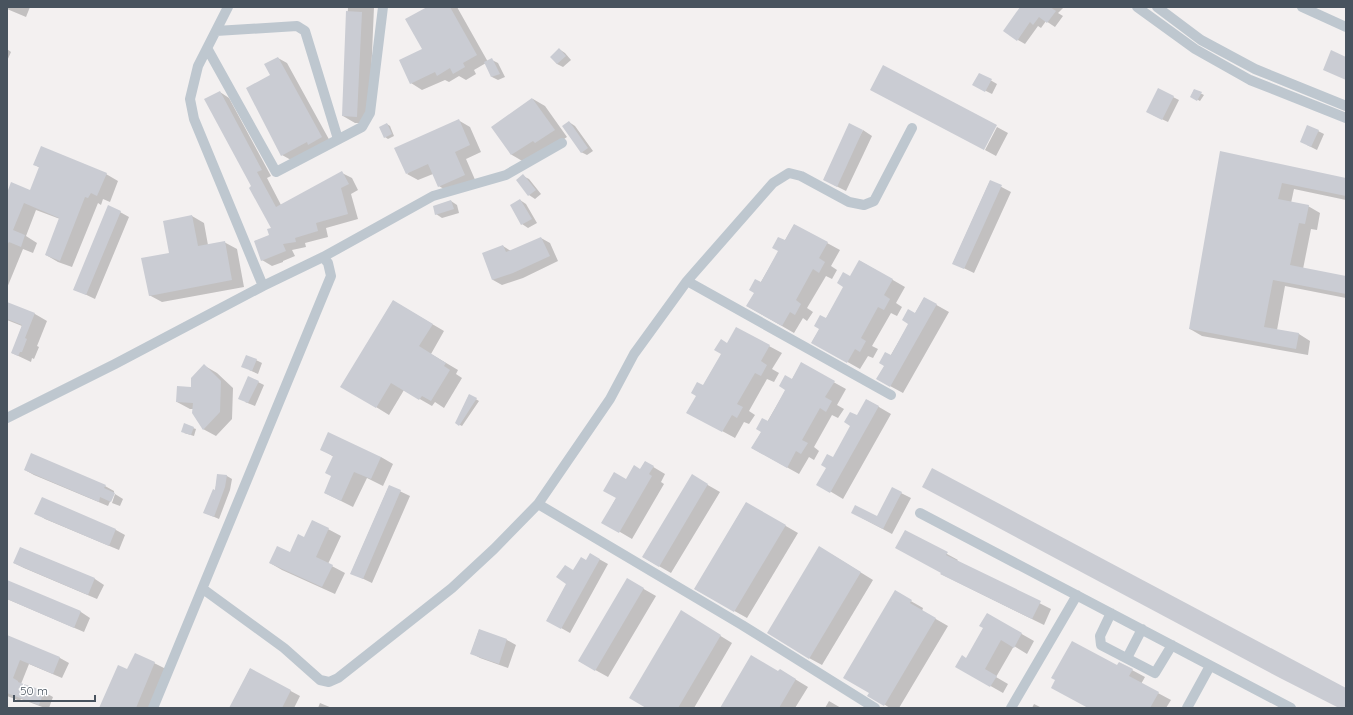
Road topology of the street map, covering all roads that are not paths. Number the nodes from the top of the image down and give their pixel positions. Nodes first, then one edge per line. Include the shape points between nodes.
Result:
1 (228, 7) edge
2 (383, 7) edge
3 (1137, 7) edge
4 (1156, 7) edge
5 (1302, 7) edge
6 (1346, 27) edge
7 (216, 31) junction
8 (207, 48) junction
9 (1346, 106) edge
10 (1346, 118) edge
11 (912, 128) dead end
12 (338, 139) junction
13 (562, 143) dead end
14 (323, 257) junction
15 (687, 281) junction
16 (263, 286) junction
17 (891, 395) dead end
18 (7, 418) edge
19 (538, 504) junction
20 (920, 513) dead end
21 (203, 589) junction
22 (1077, 595) junction
23 (1111, 613) junction
24 (1142, 629) junction
25 (1172, 645) junction
26 (1127, 658) junction
27 (1210, 666) junction
28 (153, 708) edge
29 (875, 708) edge
30 (1011, 708) edge
31 (1187, 708) edge
32 (1291, 708) edge

1 - 7 street
2 - 12 street via 370,113 362,127
3 - 10 street via 1196,50 1250,80
4 - 9 street via 1201,40 1255,69
5 - 6 street
7 - 8 street
7 - 12 street via 297,26 305,31
8 - 12 street via 276,172
8 - 16 street via 198,66 190,99 194,119
11 - 15 street via 874,201 864,205 850,202 801,176 789,173 773,183
13 - 14 street via 506,175 433,196
14 - 16 street
14 - 21 street via 332,276
15 - 17 street
15 - 19 street via 634,354 610,399
16 - 18 street
19 - 21 street via 452,588 332,681 320,680 284,648
19 - 29 street via 742,625
20 - 22 street
21 - 28 street
22 - 23 street
22 - 30 street
23 - 24 street
23 - 26 street via 1100,636 1102,645
24 - 25 street
24 - 26 street
25 - 26 street via 1156,673
25 - 27 street
27 - 31 street
27 - 32 street

